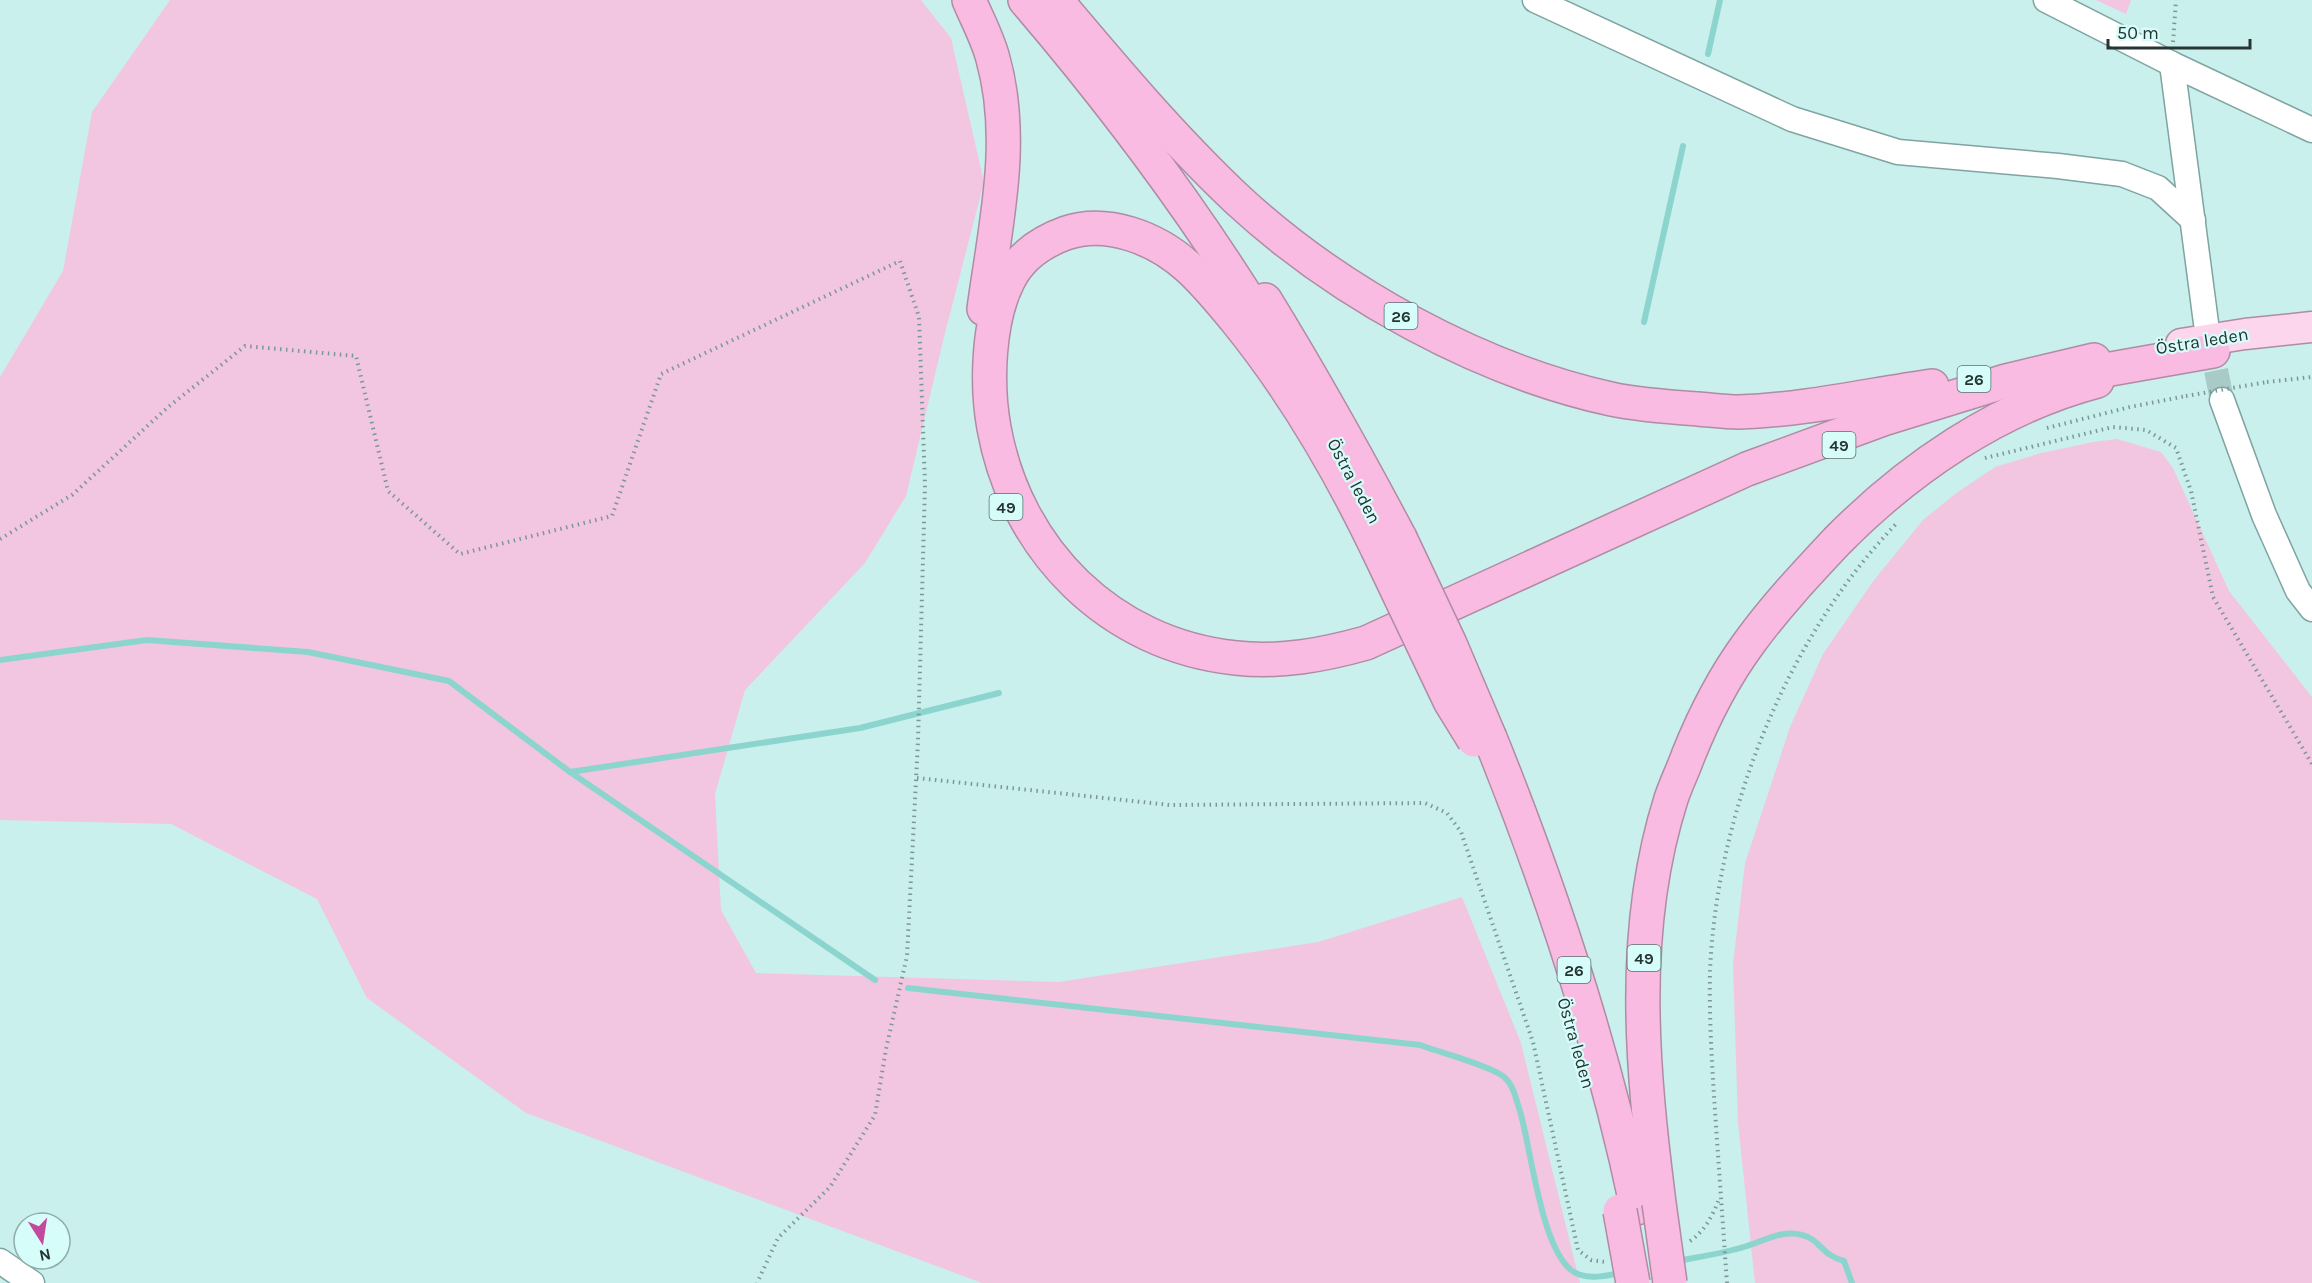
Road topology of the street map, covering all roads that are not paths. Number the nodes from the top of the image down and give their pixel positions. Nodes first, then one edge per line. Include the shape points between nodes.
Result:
1 (969, 0) edge
2 (1025, 0) edge
3 (1043, 0) edge
4 (1056, 0) edge
5 (1534, 0) edge
6 (2046, 0) edge
7 (2172, 64) junction
8 (2312, 130) edge
9 (2193, 220) junction
10 (2312, 327) edge
11 (2210, 337) junction
12 (2312, 338) edge
13 (2094, 360) junction
14 (2222, 400) tunnel mouth
15 (1388, 544) junction
16 (2312, 609) edge
17 (1638, 1207) junction
18 (0, 1261) edge
19 (32, 1283) edge
20 (1634, 1283) edge
21 (1652, 1283) edge
22 (1670, 1283) edge

1 - 11 highway, 49 via 993,59 1005,143 978,373 983,443 993,477 1026,544 1083,607 1116,631 1154,650 1205,666 1250,671 1340,663 1392,645 1701,502 1821,452 2030,385
2 - 15 highway, Östra leden / 26 via 1093,81 1226,265 1320,418
3 - 15 highway, 26 via 1156,141 1257,288 1352,447
4 - 13 highway, 26 via 1185,146 1288,243 1354,290 1415,324 1544,381 1612,399 1737,412 1801,406
5 - 9 street via 1792,119 1899,152 2122,174 2158,188
6 - 7 street
7 - 8 street
7 - 9 street
9 - 11 street
10 - 13 main road, Östra leden / 49 via 2225,337
11 - 12 main road, Östra leden / 49
11 - 17 highway, 49 via 2035,401 1952,447 1899,483 1866,512 1788,592 1748,645 1716,695 1693,744 1671,798 1656,855 1643,971 1646,1102
13 - 15 highway, 49 via 2006,381 1883,418 1747,469 1366,643 1300,658 1235,658 1170,643 1123,621 1063,573 1023,515 1006,478 997,444 990,388 997,311 1007,281 1020,260 1058,236 1078,229 1100,228 1148,241 1187,266 1251,338
14 - 16 street via 2264,515 2298,591
15 - 17 highway, 26, bridge via 1467,681 1483,740 1533,847 1587,1008
17 - 20 highway, 26, bridge
17 - 21 highway, 26
17 - 22 highway, 49, bridge
18 - 19 street

